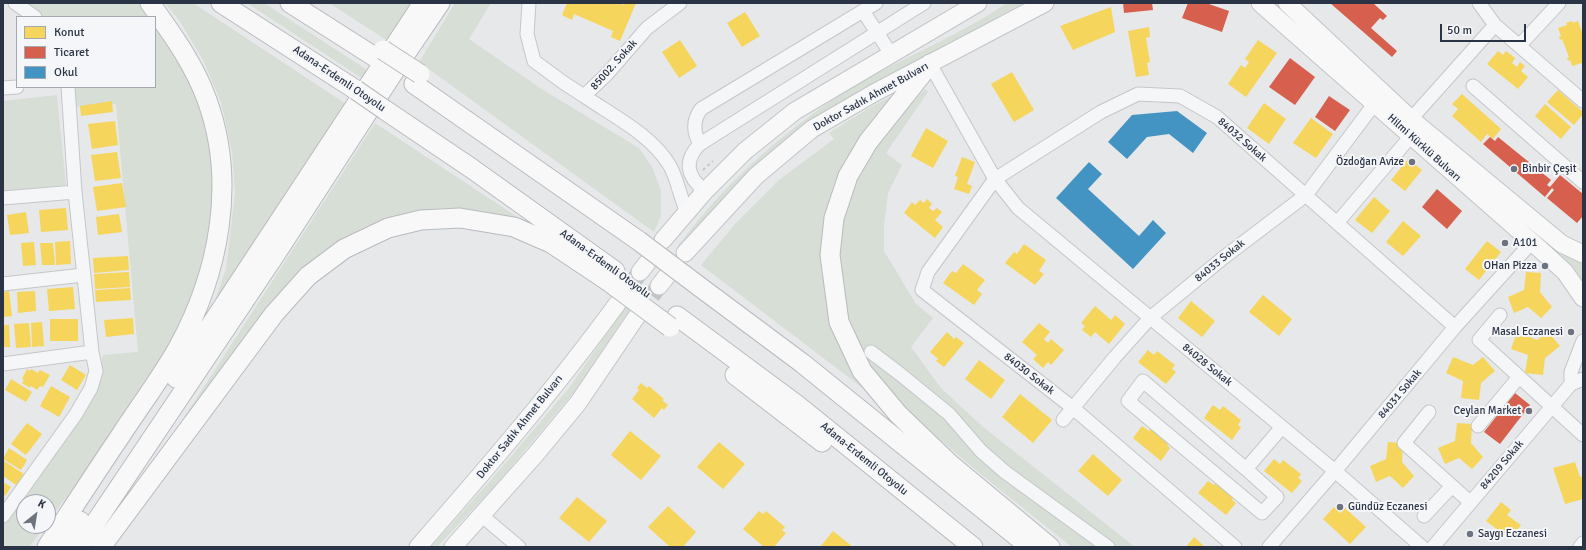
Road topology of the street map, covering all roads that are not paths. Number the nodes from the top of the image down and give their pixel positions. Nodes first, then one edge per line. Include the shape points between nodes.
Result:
1 (14, 3) edge
2 (150, 3) edge
3 (221, 3) edge
4 (290, 3) edge
5 (312, 3) edge
6 (423, 3) edge
7 (440, 3) edge
8 (530, 3) edge
9 (680, 3) edge
10 (876, 3) edge
11 (924, 3) edge
12 (978, 3) edge
13 (1045, 3) edge
14 (1260, 3) edge
15 (1287, 3) edge
16 (1296, 3) edge
17 (1479, 3) edge
18 (1559, 3) edge
19 (864, 11) junction
20 (34, 16) edge
21 (1311, 25) junction
22 (1495, 25) junction
23 (877, 32) junction
24 (1519, 46) junction
25 (380, 54) junction
26 (891, 54) junction
27 (930, 64) junction
28 (1473, 86) dead end
29 (16, 87) edge
30 (3, 88) edge
31 (68, 88) edge
32 (584, 96) junction
33 (1583, 101) edge
34 (1375, 103) junction
35 (1411, 127) junction
36 (700, 144) junction
37 (690, 160) junction
38 (670, 166) junction
39 (995, 179) junction
40 (1583, 182) edge
41 (705, 191) junction
42 (75, 192) junction
43 (1306, 195) junction
44 (3, 198) edge
45 (687, 212) junction
46 (1337, 223) junction
47 (664, 240) dead end
48 (1532, 242) junction
49 (685, 253) dead end
50 (1583, 254) edge
51 (84, 275) junction
52 (611, 276) junction
53 (3, 284) edge
54 (1583, 298) edge
55 (617, 304) tunnel mouth
56 (1500, 315) dead end
57 (637, 316) tunnel mouth
58 (1150, 318) junction
59 (673, 322) junction
60 (1456, 327) junction
61 (1583, 342) edge
62 (92, 352) junction
63 (871, 352) dead end
64 (4, 366) edge
65 (1519, 377) junction
66 (1577, 382) edge
67 (1551, 407) junction
68 (1073, 408) junction
69 (1429, 412) dead end
70 (1063, 420) dead end
71 (1478, 426) dead end
72 (1282, 427) junction
73 (1583, 435) edge
74 (1246, 469) junction
75 (1335, 471) junction
76 (1452, 486) junction
77 (1470, 502) junction
78 (481, 515) junction
79 (3, 516) edge
80 (1424, 516) dead end
81 (1583, 544) edge
82 (47, 547) edge
83 (63, 547) edge
84 (79, 547) edge
85 (101, 547) edge
86 (418, 547) edge
87 (453, 547) edge
88 (519, 547) edge
89 (955, 547) edge
90 (973, 547) edge
91 (1030, 547) edge
92 (1050, 547) edge
93 (1108, 547) edge
94 (1235, 547) edge
95 (1269, 547) edge
96 (1422, 547) edge
97 (1433, 547) edge
98 (1580, 547) edge

1 - 20 street
2 - 82 highway via 187,56 207,100 216,129 222,162 222,201 218,238 211,270 200,301 178,347
3 - 52 highway, Adana-Erdemli Otoyolu, bridge via 471,168
4 - 25 highway
5 - 25 highway
6 - 83 highway
7 - 84 highway
8 - 32 street, 85002. Sokak via 528,34 534,61
9 - 32 street, 85002. Sokak via 647,28
10 - 19 street
11 - 23 street
12 - 26 main road
13 - 27 main road, Doktor Sadık Ahmet Bulvarı
14 - 34 main road, Hilmi Kürklü Bulvarı
15 - 21 main road, Hilmi Kürklü Bulvarı
16 - 21 main road
17 - 22 street
18 - 24 street
19 - 23 street
19 - 36 street via 701,109 694,127
21 - 35 main road, Hilmi Kürklü Bulvarı
22 - 24 street
22 - 35 street
23 - 26 street
23 - 36 street
24 - 33 street
25 - 91 highway, bridge via 417,79 488,120 533,166 639,241 802,363
26 - 41 main road via 795,111 745,151
27 - 39 street, 84028 Sokak
27 - 49 main road, Doktor Sadık Ahmet Bulvarı via 812,129 756,176
27 - 92 highway via 868,142 848,176 834,218 830,254 839,322 862,371 898,414 950,464
28 - 40 street
29 - 30 street
31 - 42 street
32 - 38 street via 650,141
34 - 35 main road, Hilmi Kürklü Bulvarı
34 - 43 street, 84033 Sokak
35 - 46 street
35 - 48 main road, Hilmi Kürklü Bulvarı via 1470,189
35 - 50 main road, Hilmi Kürklü Bulvarı via 1562,244
36 - 37 street
37 - 38 street
37 - 41 street via 689,167 693,179
38 - 45 street
39 - 43 street, 84032 Sokak via 1101,112 1138,94 1180,96 1217,117
39 - 58 street, 84028 Sokak via 1018,208
39 - 68 street, 84030 Sokak via 928,272 922,290
41 - 45 main road
42 - 44 street
42 - 51 street
43 - 46 street, 84032 Sokak
43 - 58 street, 84033 Sokak
45 - 47 main road
46 - 60 street, 84032 Sokak
48 - 54 main road, Hilmi Kürklü Bulvarı via 1565,272
48 - 60 street, 84031 Sokak
51 - 53 street
51 - 62 street
52 - 59 highway, Adana-Erdemli Otoyolu
52 - 85 highway via 551,243 514,227 460,218 421,220 388,228 344,249 308,276 274,314
55 - 86 main road, Doktor Sadık Ahmet Bulvarı via 504,448
56 - 65 street via 1479,340
57 - 78 main road via 578,403
58 - 68 street, 84033 Sokak
58 - 72 street, 84028 Sokak
59 - 89 highway
59 - 90 highway, Adana-Erdemli Otoyolu via 797,405
60 - 75 street, 84031 Sokak
61 - 66 street via 1571,372
62 - 64 street
62 - 79 street via 96,371 87,394 76,414
63 - 93 street via 949,414 981,451 1005,472
65 - 67 street
65 - 71 street
66 - 67 street, 84209 Sokak
67 - 73 street
67 - 77 street, 84209 Sokak
68 - 70 street, 84033 Sokak
68 - 94 street, 84030 Sokak
69 - 76 street via 1404,443
72 - 74 street
72 - 75 street, 84028 Sokak
74 - 74 street via 1277,498 1262,512 1128,401 1143,381
75 - 95 street, 84031 Sokak
75 - 96 street, 84028 Sokak
76 - 77 street
76 - 80 street
77 - 97 street, 84209 Sokak
78 - 87 main road
78 - 88 street
81 - 98 street

